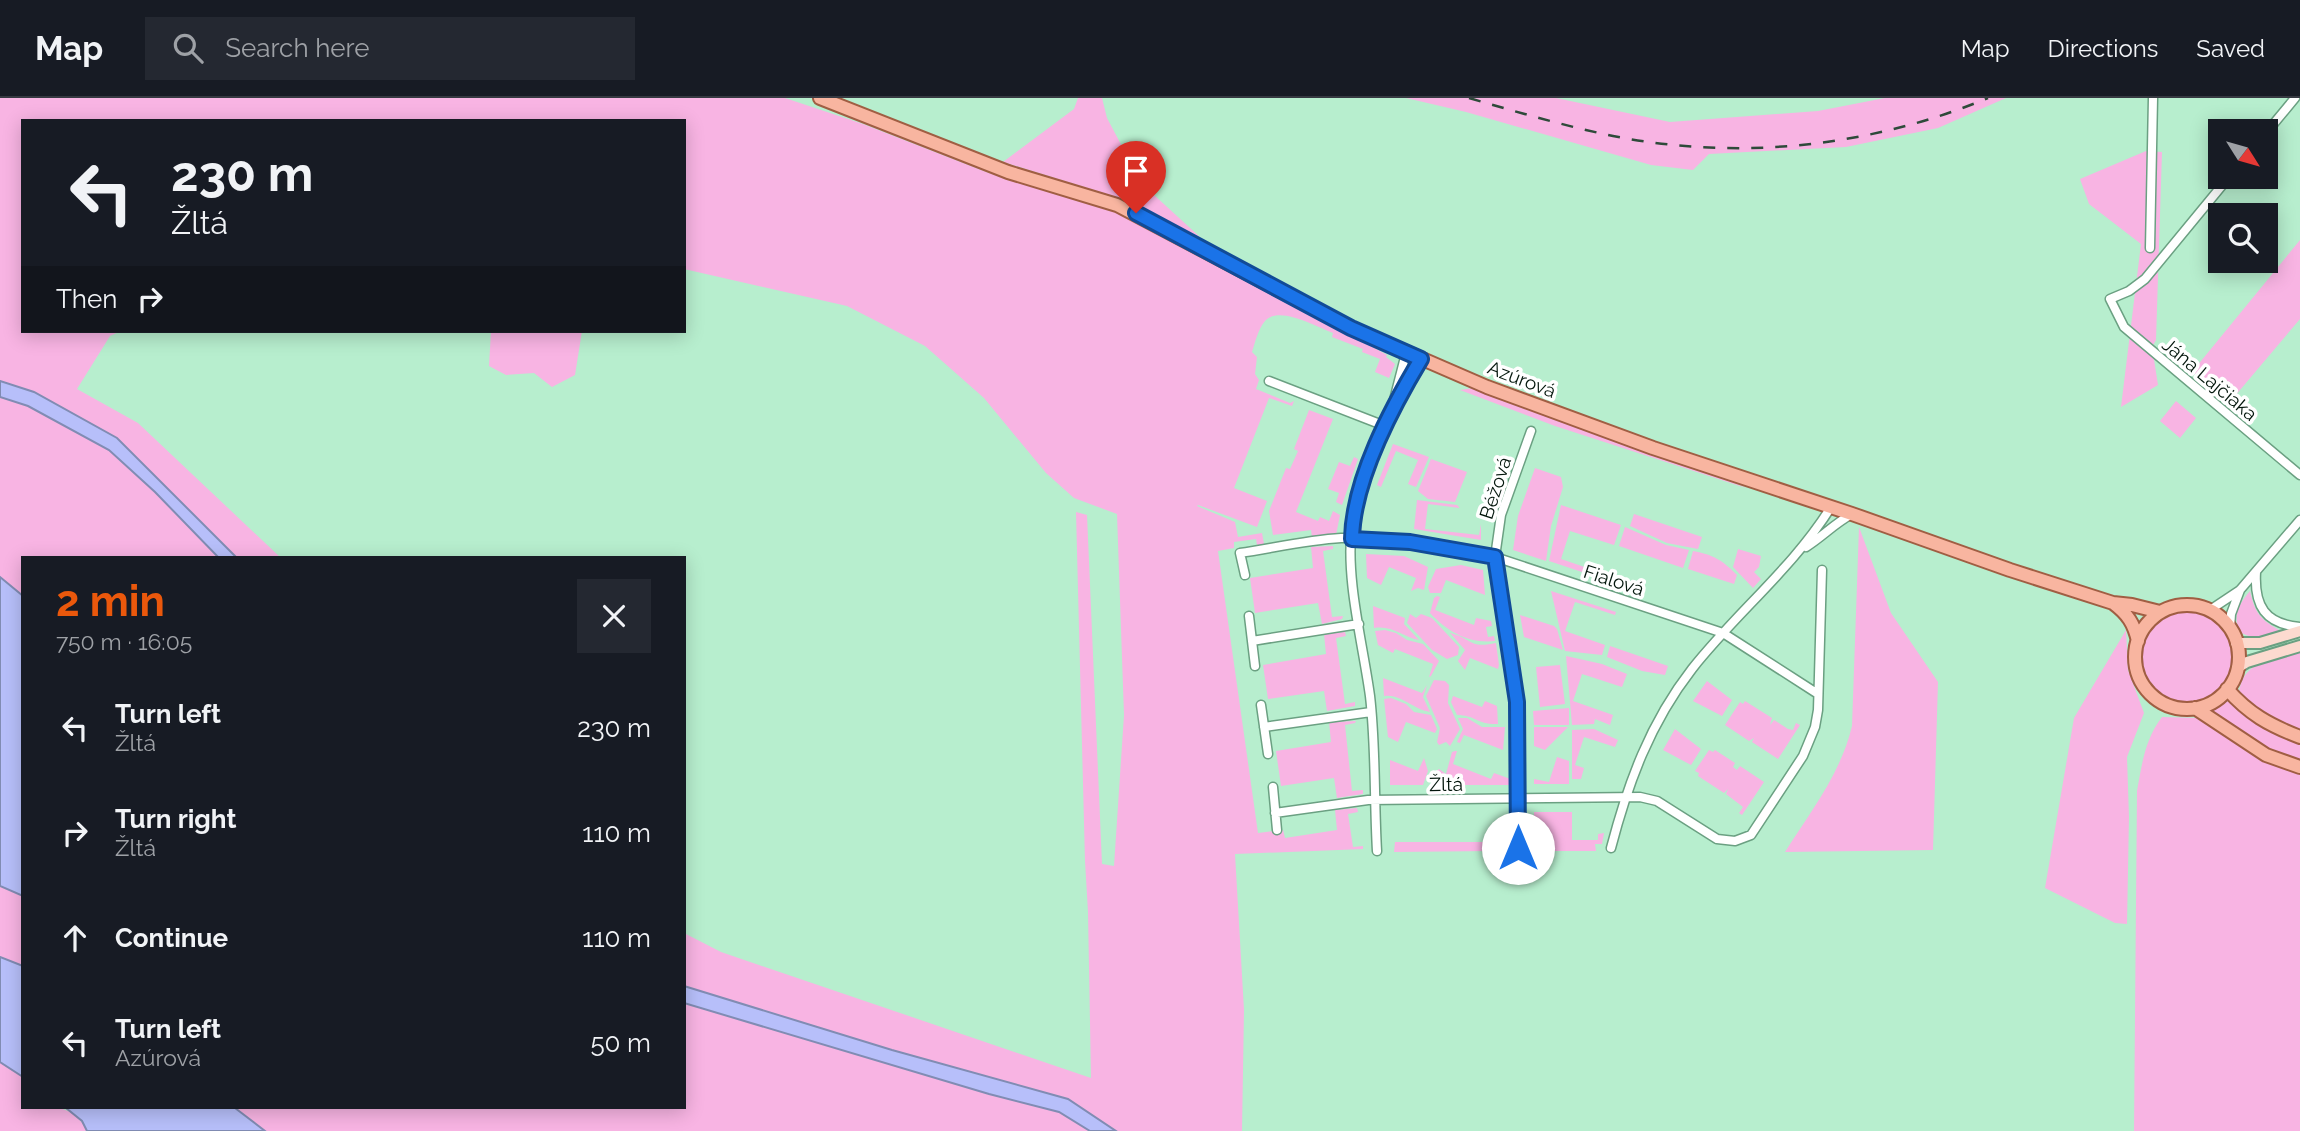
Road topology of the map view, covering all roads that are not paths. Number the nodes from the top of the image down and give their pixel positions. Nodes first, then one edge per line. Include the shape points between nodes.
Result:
1 (820, 98) edge
2 (2153, 98) edge
3 (2295, 98) edge
4 (2278, 119) edge
5 (2219, 189) edge
6 (2150, 248) dead end
7 (1406, 353) junction
8 (1421, 359) junction
9 (1269, 381) dead end
10 (1392, 410) junction
11 (1385, 426) junction
12 (1531, 431) dead end
13 (2300, 475) edge
14 (1831, 507) junction
15 (1852, 514) junction
16 (2300, 520) edge
17 (1352, 539) junction
18 (1801, 551) junction
19 (1495, 557) junction
20 (1822, 570) dead end
21 (2256, 572) junction
22 (1245, 575) dead end
23 (2240, 590) junction
24 (2113, 603) junction
25 (2210, 610) junction
26 (2160, 612) junction
27 (1249, 616) dead end
28 (1359, 624) junction
29 (2230, 628) junction
30 (2300, 629) edge
31 (1723, 633) junction
32 (1252, 641) junction
33 (2138, 641) junction
34 (2236, 643) junction
35 (2300, 646) edge
36 (1255, 666) dead end
37 (2237, 668) junction
38 (2227, 689) junction
39 (1818, 694) junction
40 (1261, 705) dead end
41 (2195, 708) junction
42 (1371, 712) junction
43 (1264, 727) junction
44 (2300, 737) edge
45 (1268, 754) dead end
46 (2300, 767) edge
47 (1273, 787) dead end
48 (1625, 797) junction
49 (1518, 798) junction
50 (1375, 800) junction
51 (1275, 813) junction
52 (1278, 830) dead end
53 (1518, 848) dead end
54 (1611, 848) dead end
55 (1377, 850) dead end

1 - 7 main road, Azúrová via 1015,174 1100,199 1152,221
2 - 6 street
3 - 4 street
5 - 13 street, Jána Lajčiaka via 2145,279 2110,299 2123,327
7 - 8 main road, Azúrová
7 - 10 street
8 - 10 street
8 - 14 main road, Azúrová via 1590,425
9 - 11 street
10 - 11 street
11 - 17 street via 1362,484
12 - 19 street, Béžová via 1498,523
14 - 15 main road, Azúrová
14 - 18 street
15 - 18 street
15 - 24 main road, Azúrová
16 - 21 street
17 - 19 street via 1410,542
17 - 22 street via 1240,553
17 - 28 street
18 - 31 street
19 - 31 street, Fialová
19 - 49 street, Béžová via 1517,702
20 - 39 street
21 - 23 street
21 - 30 street via 2256,597 2265,614
23 - 25 street
23 - 29 street
24 - 26 main road, Azúrová
24 - 33 main road via 2130,617
25 - 26 main road via 2184,605
25 - 29 main road
26 - 33 main road
27 - 32 street
28 - 32 street
28 - 42 street
29 - 34 main road
30 - 34 main road via 2260,643
31 - 39 street, Fialová
31 - 48 street via 1661,714
32 - 36 street
33 - 41 main road via 2136,669 2148,692 2174,708
34 - 37 main road
35 - 37 main road
37 - 38 main road
38 - 41 main road
38 - 44 main road via 2258,718
39 - 48 street via 1815,727 1803,756 1751,835 1735,841 1717,839 1657,801
40 - 43 street
41 - 46 main road via 2259,751
42 - 43 street
42 - 50 street
43 - 45 street
47 - 51 street
48 - 49 street
48 - 54 street
49 - 50 street, Žltá
49 - 53 street, Béžová
50 - 51 street, Žltá
50 - 55 street
51 - 52 street

